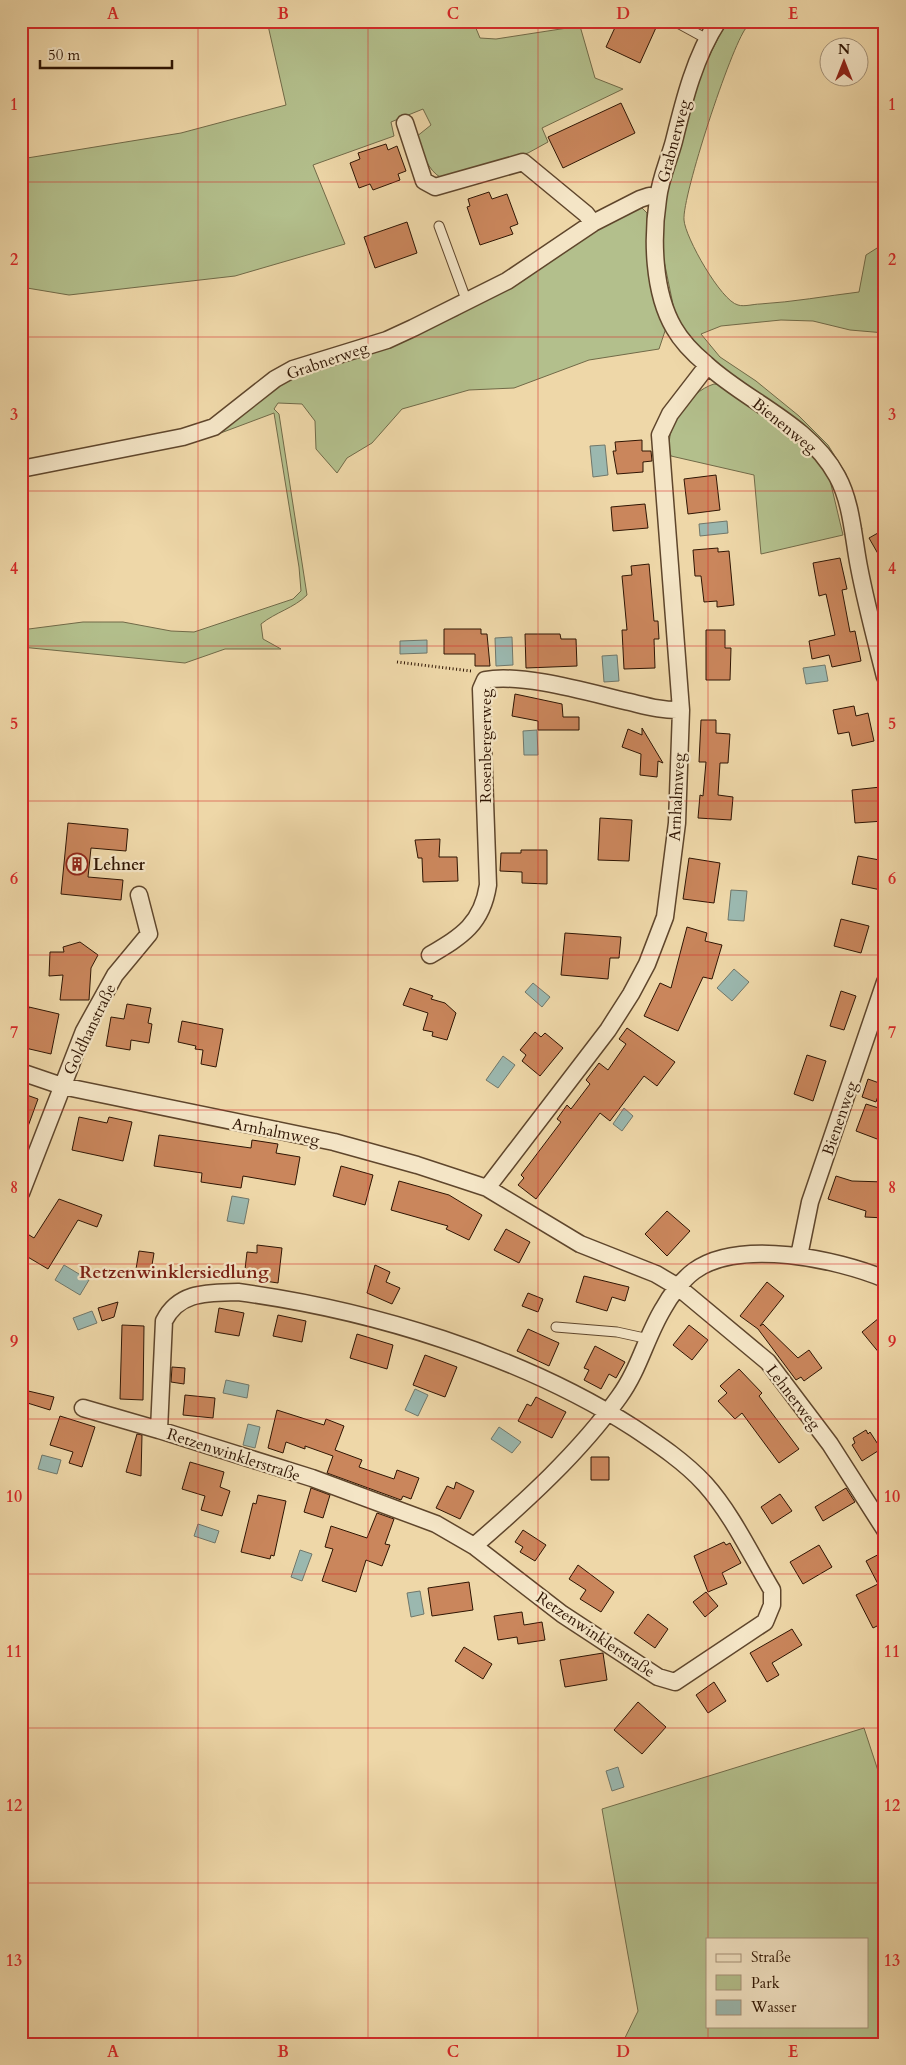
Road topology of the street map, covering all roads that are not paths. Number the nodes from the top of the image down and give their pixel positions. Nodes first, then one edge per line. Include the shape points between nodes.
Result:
1 (674, 21) edge
2 (718, 21) edge
3 (707, 39) junction
4 (404, 123) dead end
5 (658, 198) junction
6 (593, 223) junction
7 (439, 226) dead end
8 (467, 302) junction
9 (707, 366) junction
10 (21, 469) edge
11 (885, 677) edge
12 (681, 710) junction
13 (139, 895) dead end
14 (430, 955) dead end
15 (885, 982) edge
16 (21, 1072) edge
17 (62, 1086) junction
18 (487, 1188) junction
19 (21, 1193) edge
20 (799, 1256) junction
21 (885, 1279) edge
22 (678, 1288) junction
23 (556, 1327) dead end
24 (649, 1339) junction
25 (84, 1408) dead end
26 (608, 1412) junction
27 (159, 1430) junction
28 (885, 1530) edge
29 (474, 1546) junction

1 - 3 lane
2 - 3 street, Grabnerweg
3 - 5 street, Grabnerweg via 684,99
4 - 6 street via 424,181 435,187 523,162
5 - 6 street, Grabnerweg via 640,199
5 - 9 street, Bienenweg via 655,261 666,309 673,327
6 - 8 street, Grabnerweg via 549,255
7 - 8 lane
8 - 10 street, Grabnerweg via 386,340 293,369 275,379 221,422 200,432
9 - 11 street, Bienenweg via 792,428 826,459 837,476 849,511
9 - 12 street, Arnhalmweg via 670,414 660,435
12 - 14 street, Rosenbergerweg via 661,710 526,681 485,680 481,689 488,885 485,900 474,921 460,938
12 - 18 street, Arnhalmweg via 677,823 665,917 647,964 608,1030
13 - 17 street, Goldhanstraße via 149,934 115,975 84,1031
15 - 20 street, Bienenweg via 810,1202
16 - 17 street, Arnhalmweg
17 - 18 street, Arnhalmweg via 334,1142
17 - 19 street
18 - 22 street, Arnhalmweg via 580,1244 656,1274
20 - 21 street
20 - 22 street via 777,1253 734,1256 694,1271
22 - 24 street via 663,1308
22 - 28 street, Lehnerweg via 768,1362 830,1444
23 - 24 lane via 617,1332
24 - 26 street via 629,1381
25 - 27 street, Retzenwinklerstraße
26 - 27 street, Retzenwinklerstraße via 562,1388 485,1356 372,1318 284,1298 238,1292 204,1293 186,1298 171,1308 164,1321
26 - 29 street via 542,1484
26 - 29 street, Retzenwinklerstraße via 659,1444 705,1484 772,1590 772,1605 765,1622 675,1682 658,1677 562,1614
27 - 29 street, Retzenwinklerstraße via 366,1497 436,1524

